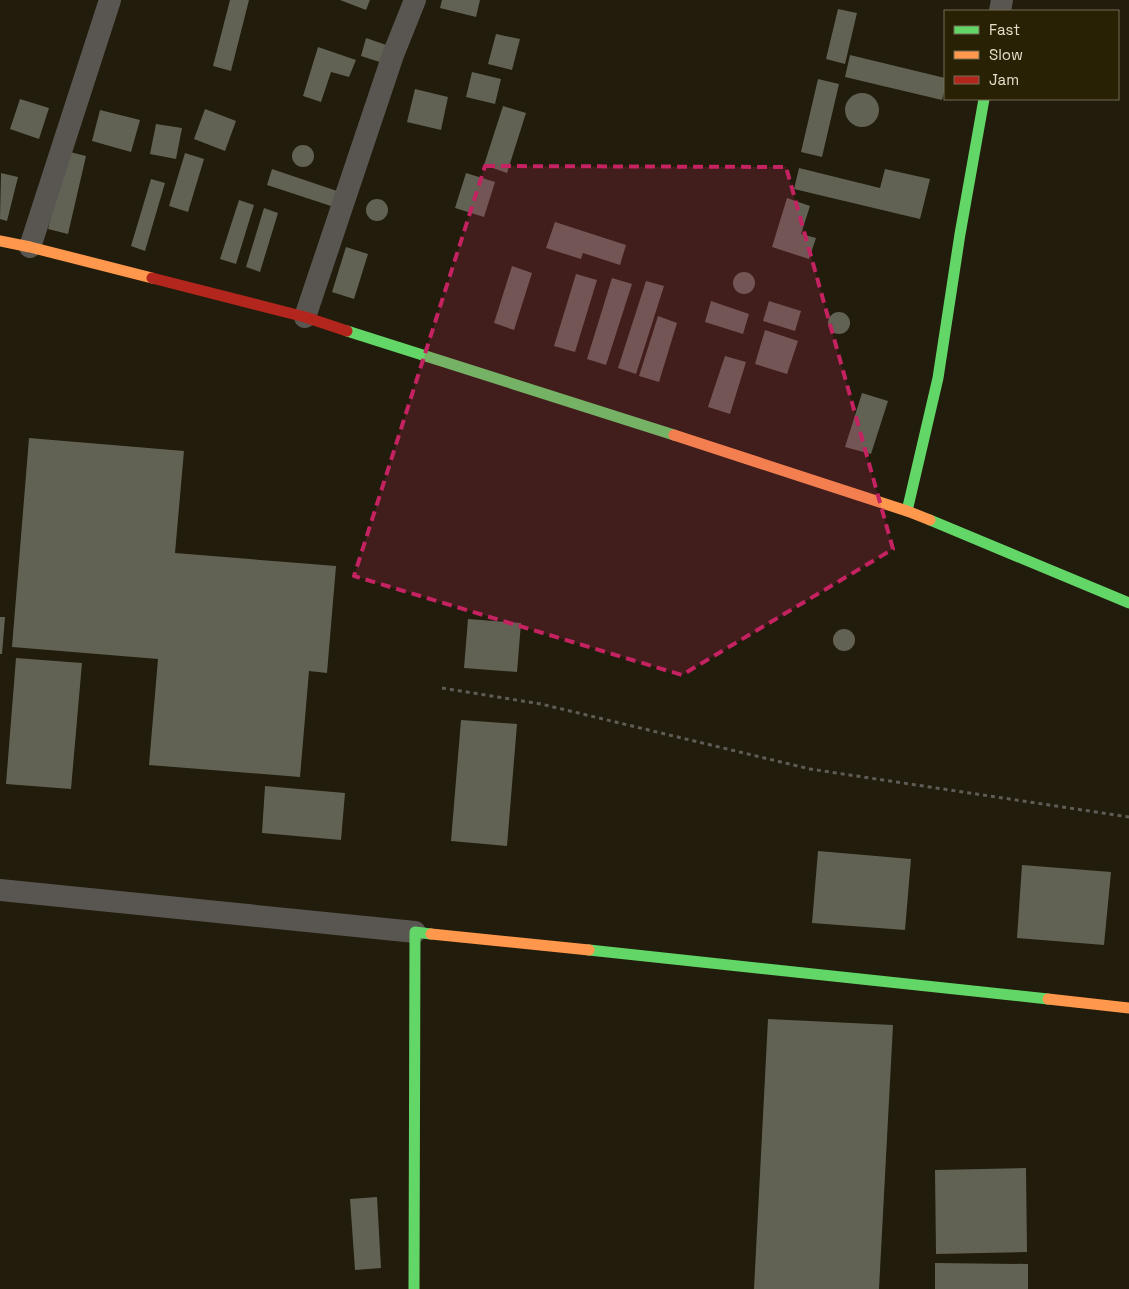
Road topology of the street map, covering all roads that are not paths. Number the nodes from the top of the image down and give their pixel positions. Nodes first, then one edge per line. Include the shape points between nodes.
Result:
1 (110, 0) edge
2 (415, 0) edge
3 (984, 100) edge
4 (0, 242) edge
5 (30, 247) junction
6 (305, 317) junction
7 (907, 512) junction
8 (1129, 604) edge
9 (0, 890) edge
10 (415, 932) junction
11 (1129, 1008) edge
12 (414, 1289) edge

1 - 5 street
2 - 6 street via 392,55
3 - 7 street via 938,378
4 - 5 street
5 - 6 street
6 - 7 street
7 - 8 street
9 - 10 street
10 - 11 street
10 - 12 street

